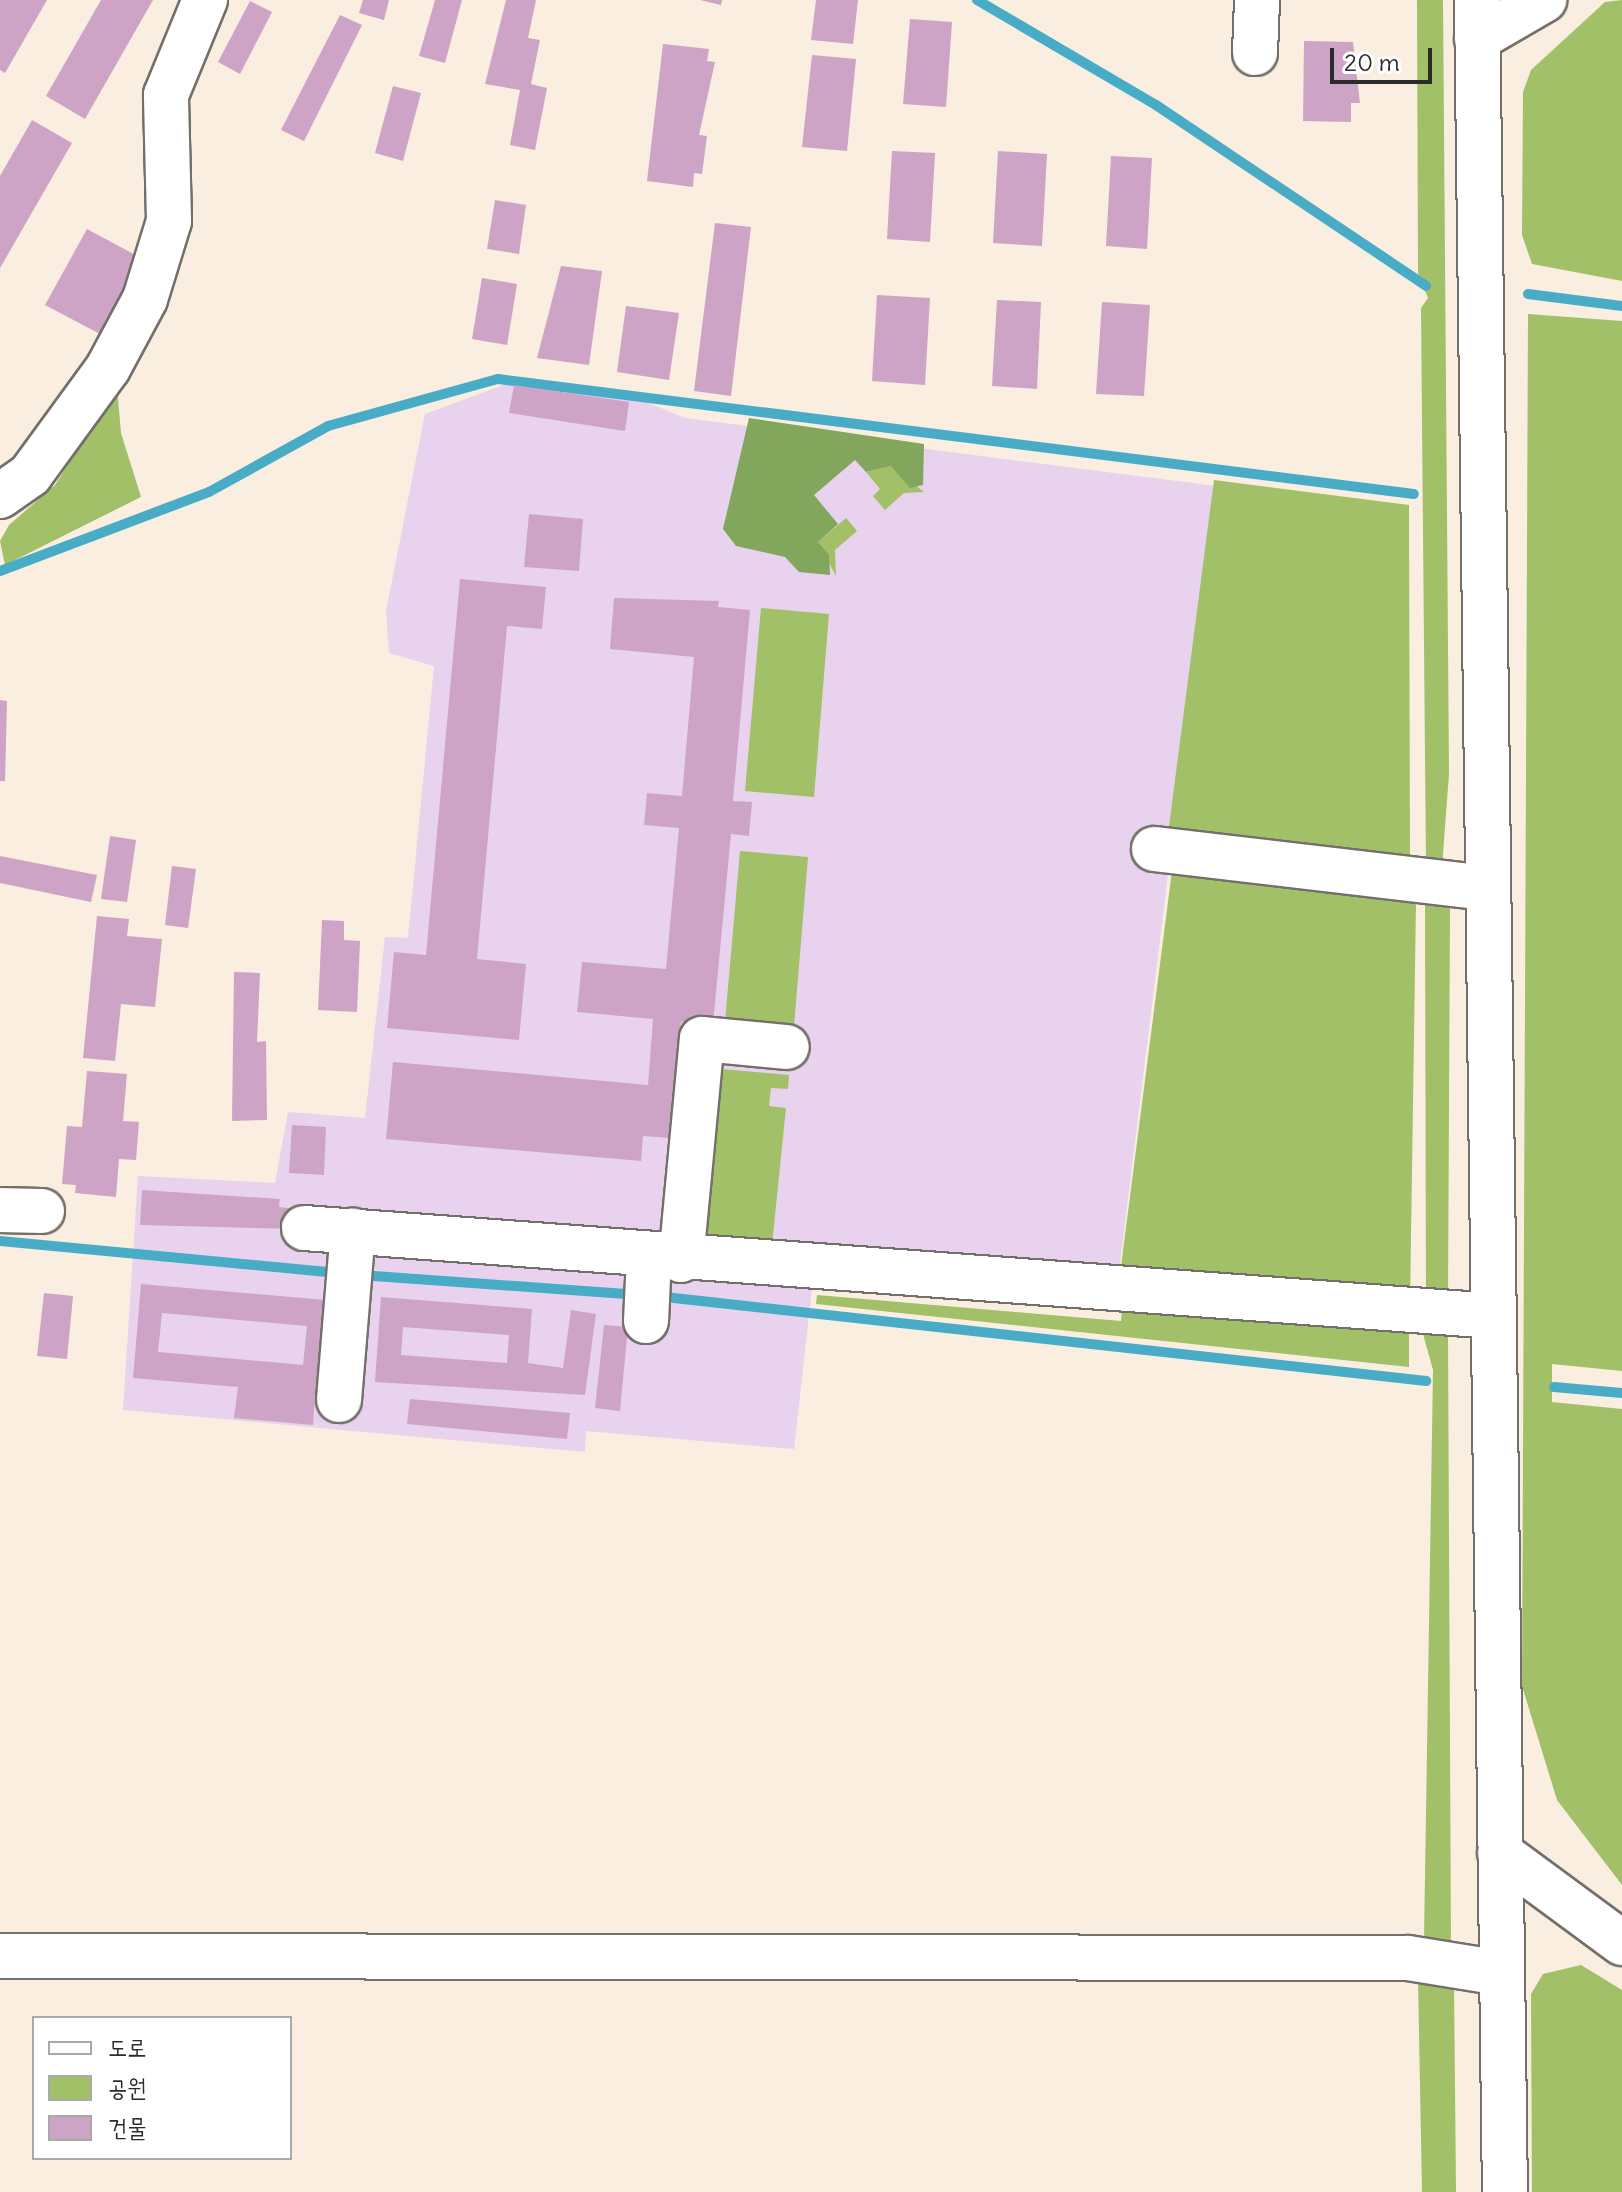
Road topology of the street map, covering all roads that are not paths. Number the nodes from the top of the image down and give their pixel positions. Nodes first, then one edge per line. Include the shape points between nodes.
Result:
1 (205, 0) edge
2 (1257, 0) edge
3 (1544, 0) edge
4 (1477, 20) edge
5 (1255, 53) dead end
6 (0, 496) edge
7 (1154, 849) dead end
8 (1485, 888) junction
9 (787, 1047) dead end
10 (304, 1228) dead end
11 (351, 1260) junction
12 (654, 1286) junction
13 (1494, 1316) junction
14 (339, 1400) dead end
15 (1500, 1853) junction
16 (1622, 1943) edge
17 (0, 1956) edge
18 (1501, 1973) junction
19 (1505, 2192) edge

1 - 6 main road via 166,95 169,221 145,299 108,368 30,475
2 - 5 main road
3 - 4 main road
4 - 8 main road
7 - 8 main road
8 - 13 main road
9 - 12 main road via 702,1039
10 - 11 main road
11 - 12 main road
11 - 14 main road
12 - 13 main road
13 - 15 main road
15 - 16 main road
15 - 18 main road
17 - 18 main road via 1408,1958
18 - 19 main road

